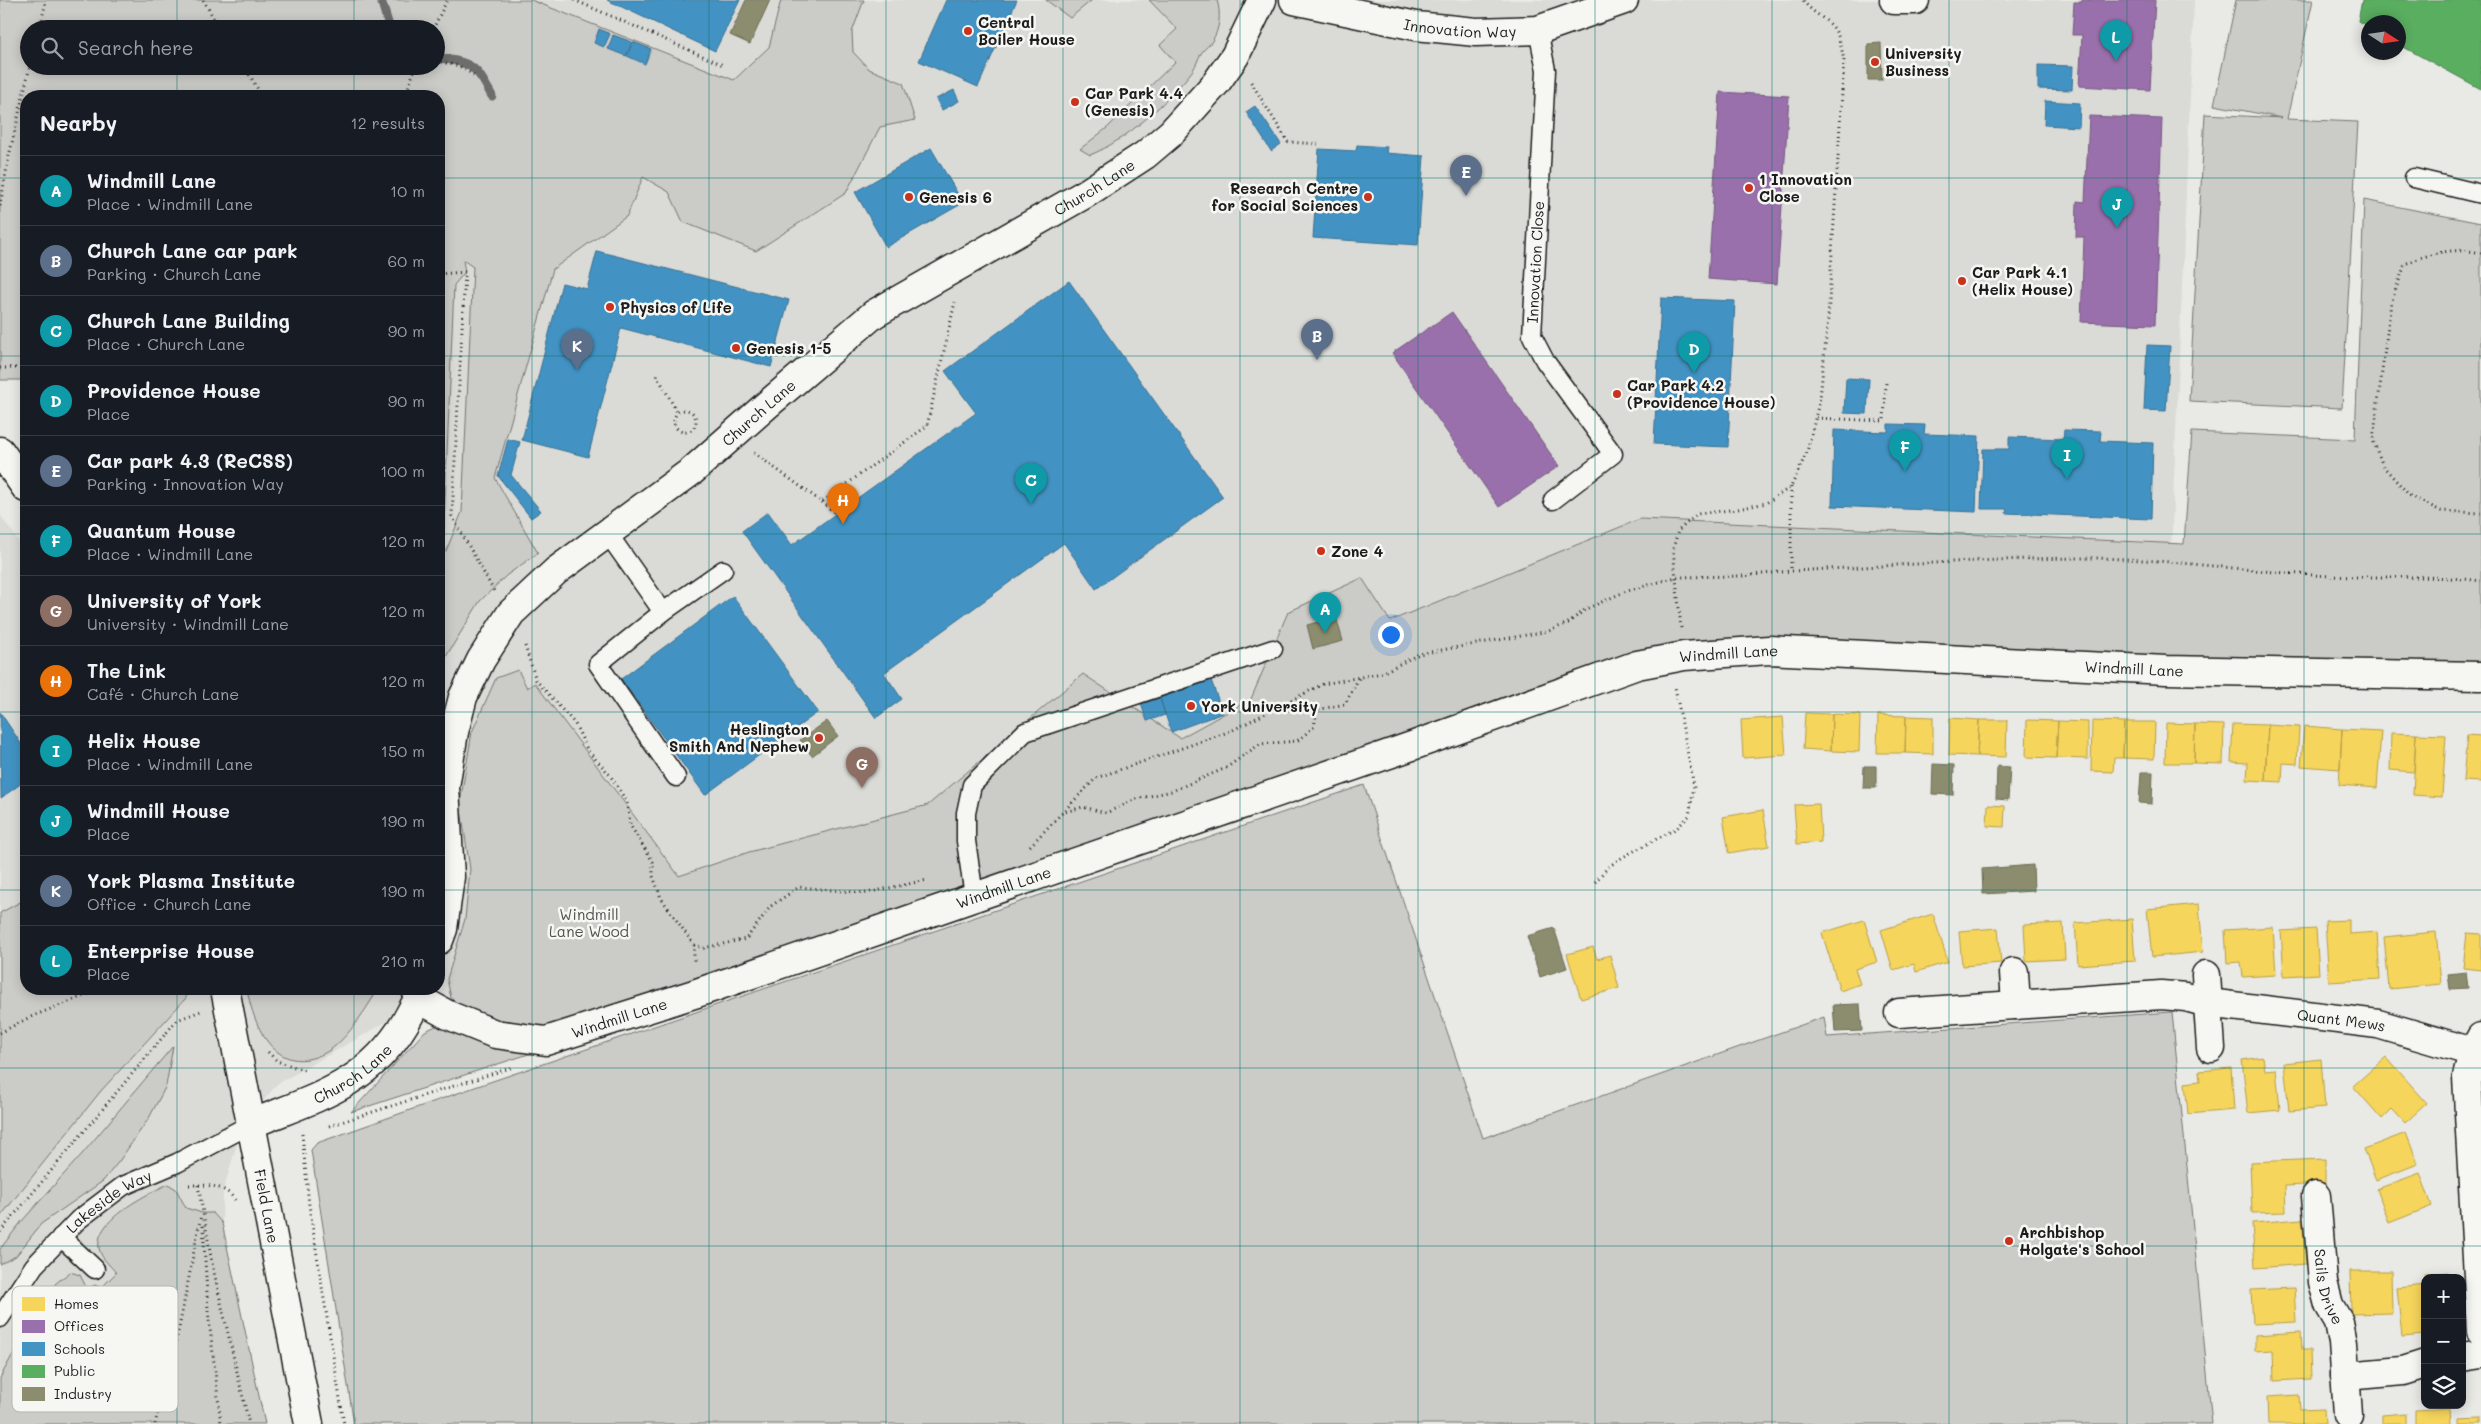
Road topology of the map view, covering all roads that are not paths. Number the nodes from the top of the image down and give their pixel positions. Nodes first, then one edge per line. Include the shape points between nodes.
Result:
1 (1262, 0) edge
2 (1294, 0) edge
3 (1624, 0) edge
4 (1894, 0) edge
5 (1915, 0) edge
6 (1538, 30) junction
7 (2414, 178) dead end
8 (2481, 194) edge
9 (0, 451) edge
10 (20, 479) edge
11 (1553, 500) dead end
12 (608, 534) junction
13 (723, 570) dead end
14 (663, 612) junction
15 (1273, 649) dead end
16 (2481, 676) edge
17 (676, 777) dead end
18 (445, 787) edge
19 (445, 787) edge
20 (976, 883) junction
21 (445, 906) edge
22 (2014, 972) dead end
23 (2206, 975) dead end
24 (420, 995) edge
25 (422, 995) edge
26 (227, 997) edge
27 (2208, 1003) junction
28 (2016, 1005) junction
29 (1900, 1013) dead end
30 (2477, 1044) edge
31 (2211, 1048) dead end
32 (251, 1124) junction
33 (2316, 1196) dead end
34 (61, 1238) junction
35 (95, 1269) dead end
36 (21, 1286) edge
37 (12, 1300) edge
38 (0, 1318) edge
39 (2481, 1331) edge
40 (2481, 1354) edge
41 (2466, 1356) edge
42 (2421, 1365) edge
43 (2345, 1376) junction
44 (2348, 1415) dead end
45 (309, 1424) edge

1 - 12 street, Church Lane via 1235,56 1195,108 1145,156 1085,194 874,314 692,471
2 - 6 street, Innovation Way via 1416,26 1476,32
3 - 6 street, Innovation Way
4 - 5 street
6 - 11 lane, Innovation Close via 1546,70 1532,336 1545,361 1613,454
7 - 8 lane
9 - 10 street
12 - 14 lane
12 - 18 street, Church Lane via 556,571 511,612 463,698
13 - 14 lane
14 - 17 lane via 598,664
15 - 20 lane via 1025,732 972,785 966,813 966,841
16 - 20 street, Windmill Lane via 2166,670 1769,650 1675,658 1637,665 1412,746
19 - 21 street, Church Lane via 450,877
20 - 25 street, Windmill Lane via 694,994 546,1041 495,1034 448,1015
22 - 28 street
23 - 27 street
24 - 32 street, Church Lane via 386,1049 354,1079 318,1098
26 - 32 street, Field Lane
27 - 28 street, Quant Mews via 2161,995
27 - 30 street, Quant Mews via 2378,1024
27 - 31 street
28 - 29 street, Quant Mews
30 - 39 street via 2468,1077 2468,1099
32 - 34 lane, Lakeside Way via 177,1164 123,1186 78,1220
32 - 45 street, Field Lane
33 - 43 street, Sails Drive via 2323,1282 2329,1305 2339,1322
34 - 35 lane
34 - 36 lane, Lakeside Way via 34,1266
37 - 38 lane, Lakeside Way
40 - 41 street
42 - 43 street via 2403,1371
43 - 44 street, Sails Drive

